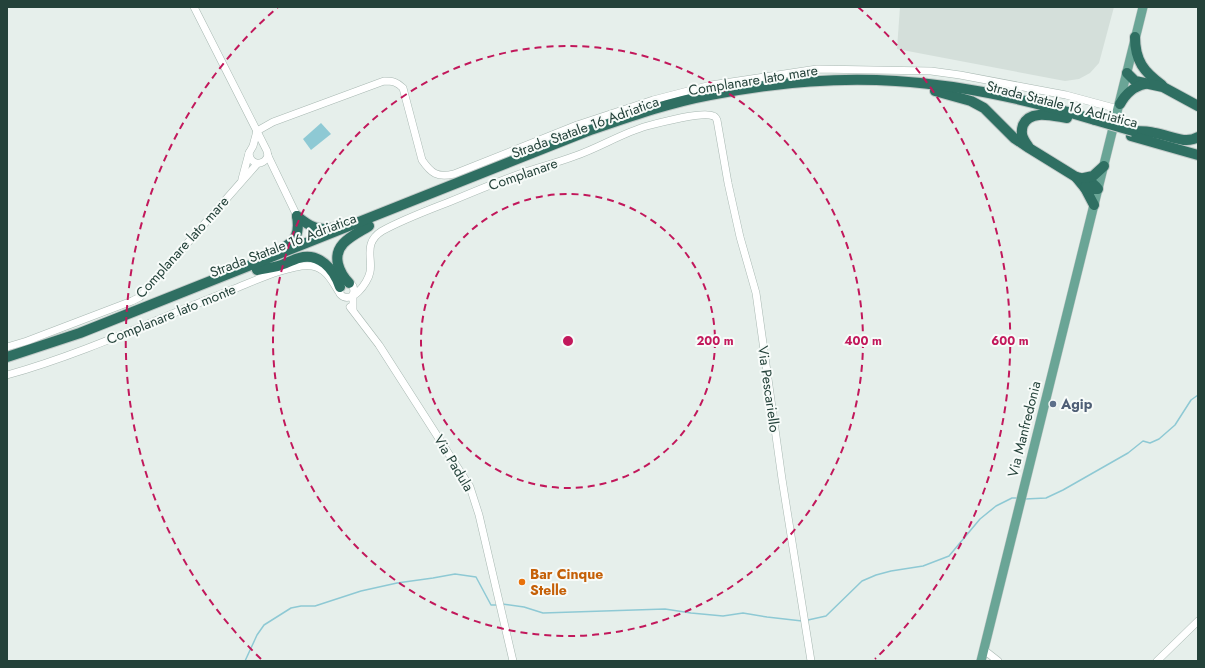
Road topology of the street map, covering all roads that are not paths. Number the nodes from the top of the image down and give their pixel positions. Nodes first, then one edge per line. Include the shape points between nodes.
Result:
1 (194, 7) edge
2 (1143, 7) edge
3 (1135, 37) junction
4 (1127, 72) junction
5 (1150, 82) junction
6 (935, 91) junction
7 (1119, 106) junction
8 (1195, 106) edge
9 (1067, 118) junction
10 (717, 120) joint
11 (1094, 123) junction
12 (257, 131) junction
13 (1132, 133) junction
14 (1198, 137) edge
15 (1029, 148) junction
16 (251, 150) junction
17 (1198, 150) edge
18 (1198, 156) edge
19 (264, 157) junction
20 (1104, 166) junction
21 (1082, 181) junction
22 (241, 182) junction
23 (1098, 189) junction
24 (1094, 205) junction
25 (297, 216) junction
26 (368, 223) junction
27 (256, 267) junction
28 (367, 281) junction
29 (342, 288) junction
30 (352, 295) junction
31 (353, 310) junction
32 (7, 347) edge
33 (7, 357) edge
34 (7, 364) edge
35 (7, 375) edge
36 (1198, 621) edge
37 (984, 650) junction
38 (513, 661) edge
39 (811, 661) edge
40 (981, 661) edge
41 (998, 661) edge
42 (1157, 661) edge

1 - 12 street
2 - 3 main road, Via Manfredonia
3 - 4 main road, Via Manfredonia
3 - 5 highway via 1140,64
4 - 5 highway via 1135,81
4 - 7 main road, Via Manfredonia
5 - 7 highway via 1130,91
5 - 8 highway
6 - 9 highway, Strada Statale 16 Adriatica via 989,99
6 - 15 highway via 971,101 984,108 1014,138
6 - 26 highway, Strada Statale 16 Adriatica via 895,87 825,86 767,92 653,115 586,138
7 - 12 street, Complanare lato mare via 931,71 810,69 711,85 653,100 578,125 445,176 432,172 422,160 403,88 392,81 384,81 273,122
7 - 20 main road, Via Manfredonia
9 - 11 highway, Strada Statale 16 Adriatica
9 - 15 highway via 1030,116 1022,129 1022,138
10 - 28 street, Complanare via 706,114 647,126 582,154 512,177 397,223 378,233 373,239 370,245 370,272
10 - 39 street, Via Pescariello via 740,237 756,293
11 - 13 highway, Strada Statale 16 Adriatica, bridge
11 - 26 highway, Strada Statale 16 Adriatica via 1029,101 896,81 826,80 766,86 709,95 651,110 585,132
12 - 16 street, Complanare lato mare
12 - 19 street
13 - 14 highway via 1154,133 1185,140
13 - 17 highway, Strada Statale 16 Adriatica
13 - 18 highway, Strada Statale 16 Adriatica
15 - 21 highway
16 - 19 street via 250,158
16 - 19 street via 261,145
16 - 22 street, Complanare lato mare
19 - 22 street, Complanare lato mare
19 - 25 street via 274,167
20 - 21 highway via 1093,176
20 - 23 main road, Via Manfredonia
21 - 23 highway via 1092,190
21 - 24 highway
22 - 32 street, Complanare lato mare via 140,297
23 - 24 main road, Via Manfredonia
24 - 37 main road, Via Manfredonia
25 - 26 highway via 309,226 321,230
25 - 27 highway via 298,228 289,245
26 - 27 highway, Strada Statale 16 Adriatica
26 - 29 highway via 340,246 337,252
27 - 29 highway via 279,266 307,256 316,258 334,273
27 - 33 highway, Strada Statale 16 Adriatica via 80,333
27 - 34 highway, Strada Statale 16 Adriatica via 83,339
28 - 29 street
28 - 30 street
29 - 30 street via 346,298
29 - 30 street via 354,288
29 - 31 street, Via Padula
29 - 35 street, Complanare lato monte via 326,272 304,265 200,302 66,356
30 - 31 street
31 - 38 street, Via Padula via 379,345 468,484 477,508
36 - 42 street
37 - 40 main road, Via Manfredonia
37 - 41 street

